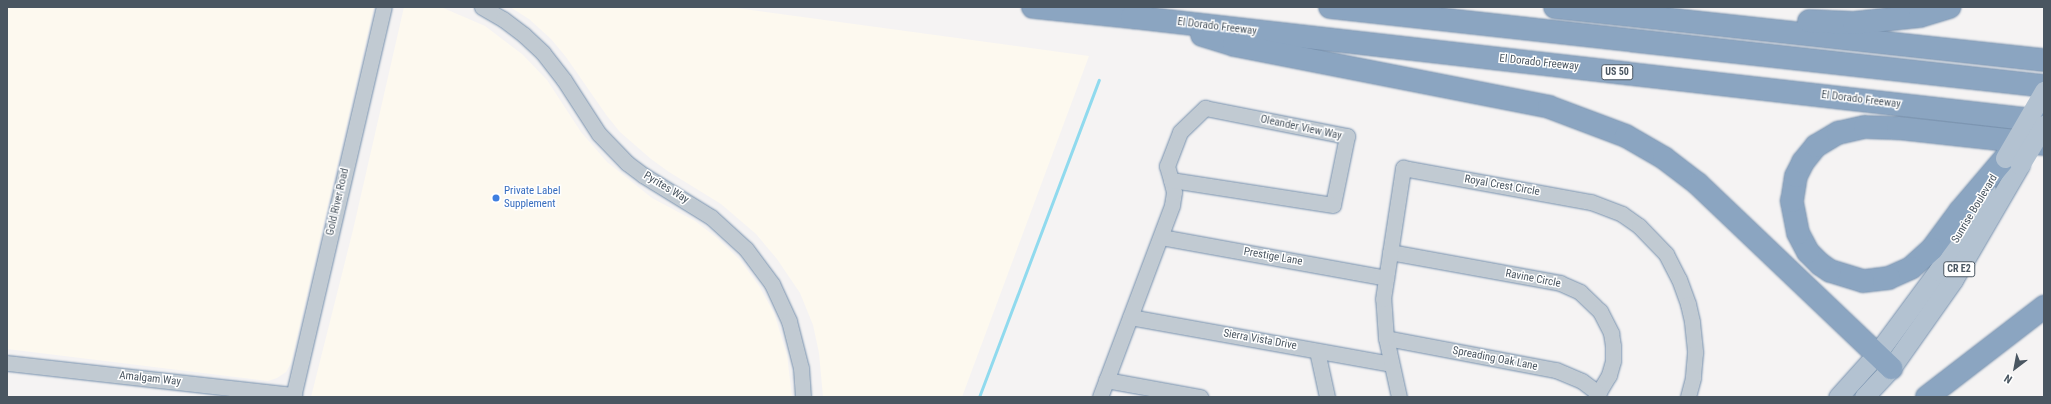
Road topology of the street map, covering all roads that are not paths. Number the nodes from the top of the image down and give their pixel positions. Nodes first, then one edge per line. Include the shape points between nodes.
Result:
1 (384, 7) edge
2 (482, 7) edge
3 (1033, 7) edge
4 (1330, 7) edge
5 (1554, 7) edge
6 (1950, 7) edge
7 (1656, 18) junction
8 (1189, 27) junction
9 (2044, 60) edge
10 (2044, 86) edge
11 (2044, 91) edge
12 (2044, 121) edge
13 (2044, 125) edge
14 (2044, 144) edge
15 (2013, 162) junction
16 (1171, 180) junction
17 (1161, 237) junction
18 (1390, 252) junction
19 (1386, 278) junction
20 (2044, 307) edge
21 (1130, 317) junction
22 (1386, 338) junction
23 (1317, 351) junction
24 (1884, 361) junction
25 (7, 363) edge
26 (1391, 364) junction
27 (1106, 380) junction
28 (1598, 395) edge
29 (293, 396) edge
30 (802, 397) edge
31 (1100, 397) edge
32 (1200, 397) edge
33 (1327, 397) edge
34 (1399, 397) edge
35 (1688, 397) edge
36 (1838, 397) edge
37 (1864, 397) edge
38 (1927, 397) edge

1 - 29 street, Gold River Road
2 - 30 street, Pyrites Way via 503,19 543,53 599,134 627,163 712,217 746,249 772,284 789,321 801,368
3 - 8 highway, El Dorado Freeway via 1164,21
4 - 10 highway
5 - 7 highway
6 - 7 highway via 1920,16 1854,23
7 - 9 highway
8 - 12 highway, El Dorado Freeway / US 50
8 - 24 highway via 1234,45 1549,107 1626,136 1664,158 1698,184
11 - 15 main road, Sunrise Boulevard / CR E2, bridge
13 - 15 main road, Sunrise Boulevard / CR E2, bridge
14 - 15 highway via 1898,128 1865,127 1838,133 1816,146 1796,176 1792,201 1798,233 1808,252 1830,271 1862,281 1889,278 1911,268 1932,249 1960,212
15 - 24 main road, Sunrise Boulevard / CR E2 via 1953,280
16 - 16 street, Oleander View Way via 1334,205 1347,136 1205,108 1180,132 1167,166
16 - 17 street, Oleander View Way via 1174,192 1172,205
17 - 19 street, Prestige Lane
17 - 21 street, Oleander View Way
18 - 19 street, Royal Crest Circle
18 - 28 street, Ravine Circle via 1560,283 1580,292 1600,311 1611,333 1612,361 1609,375
18 - 35 street, Royal Crest Circle via 1403,168 1591,202 1622,214 1646,232 1666,254 1686,298 1692,322 1695,353
19 - 22 street, Royal Crest Circle via 1383,299
20 - 38 highway
21 - 23 street, Sierra Vista Drive
21 - 27 street, Oleander View Way
22 - 26 street, Royal Crest Circle
22 - 28 street, Spreading Oak Lane via 1556,370 1582,381
23 - 26 street, Sierra Vista Drive
23 - 33 street
24 - 36 main road, Sunrise Boulevard / CR E2
24 - 37 main road, Sunrise Boulevard / CR E2
25 - 29 street, Amalgam Way
26 - 34 street, Royal Crest Circle
27 - 31 street, Oleander View Way
27 - 32 street

